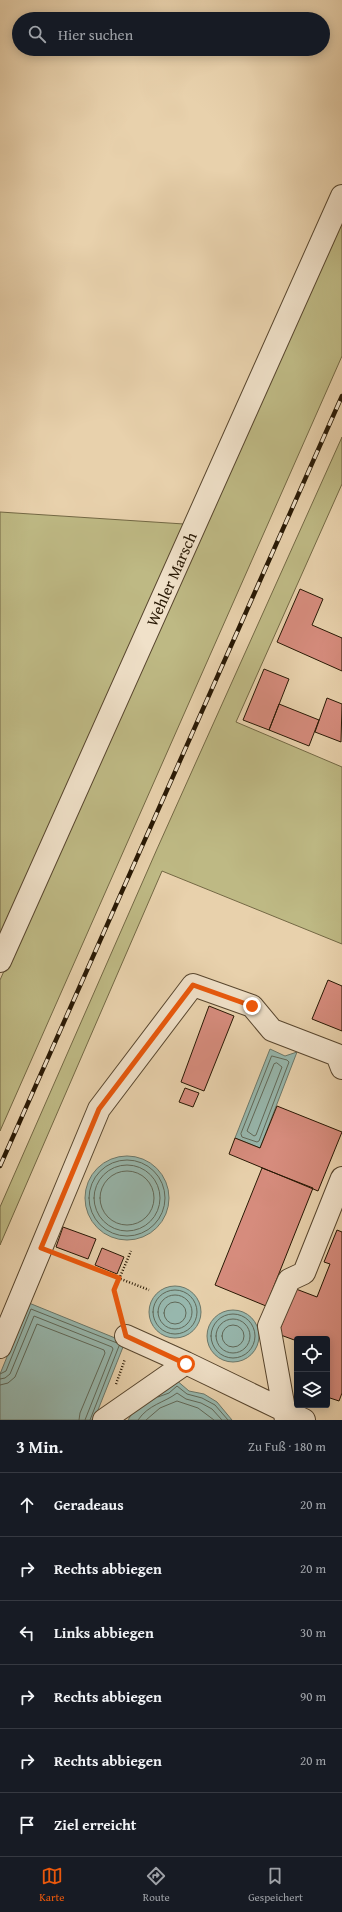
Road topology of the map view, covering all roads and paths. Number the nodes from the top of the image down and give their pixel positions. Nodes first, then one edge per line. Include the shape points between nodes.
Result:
1 (342, 196) edge
2 (0, 961) edge
3 (342, 1068) edge
4 (342, 1178) edge
5 (41, 1248) junction
6 (131, 1251) dead end
7 (119, 1278) junction
8 (149, 1290) dead end
9 (129, 1337) junction
10 (0, 1347) edge
11 (186, 1364) junction
12 (113, 1390) dead end
13 (292, 1417) edge
14 (104, 1420) edge

1 - 2 lane, Wehler Marsch
3 - 5 lane via 337,1055 272,1030 252,1006 193,985 99,1109
4 - 13 lane via 304,1273 289,1280 269,1326
5 - 7 path
5 - 10 lane
6 - 7 path
7 - 8 path
7 - 9 path via 114,1290
9 - 11 lane
9 - 12 path
11 - 13 lane
11 - 14 lane

